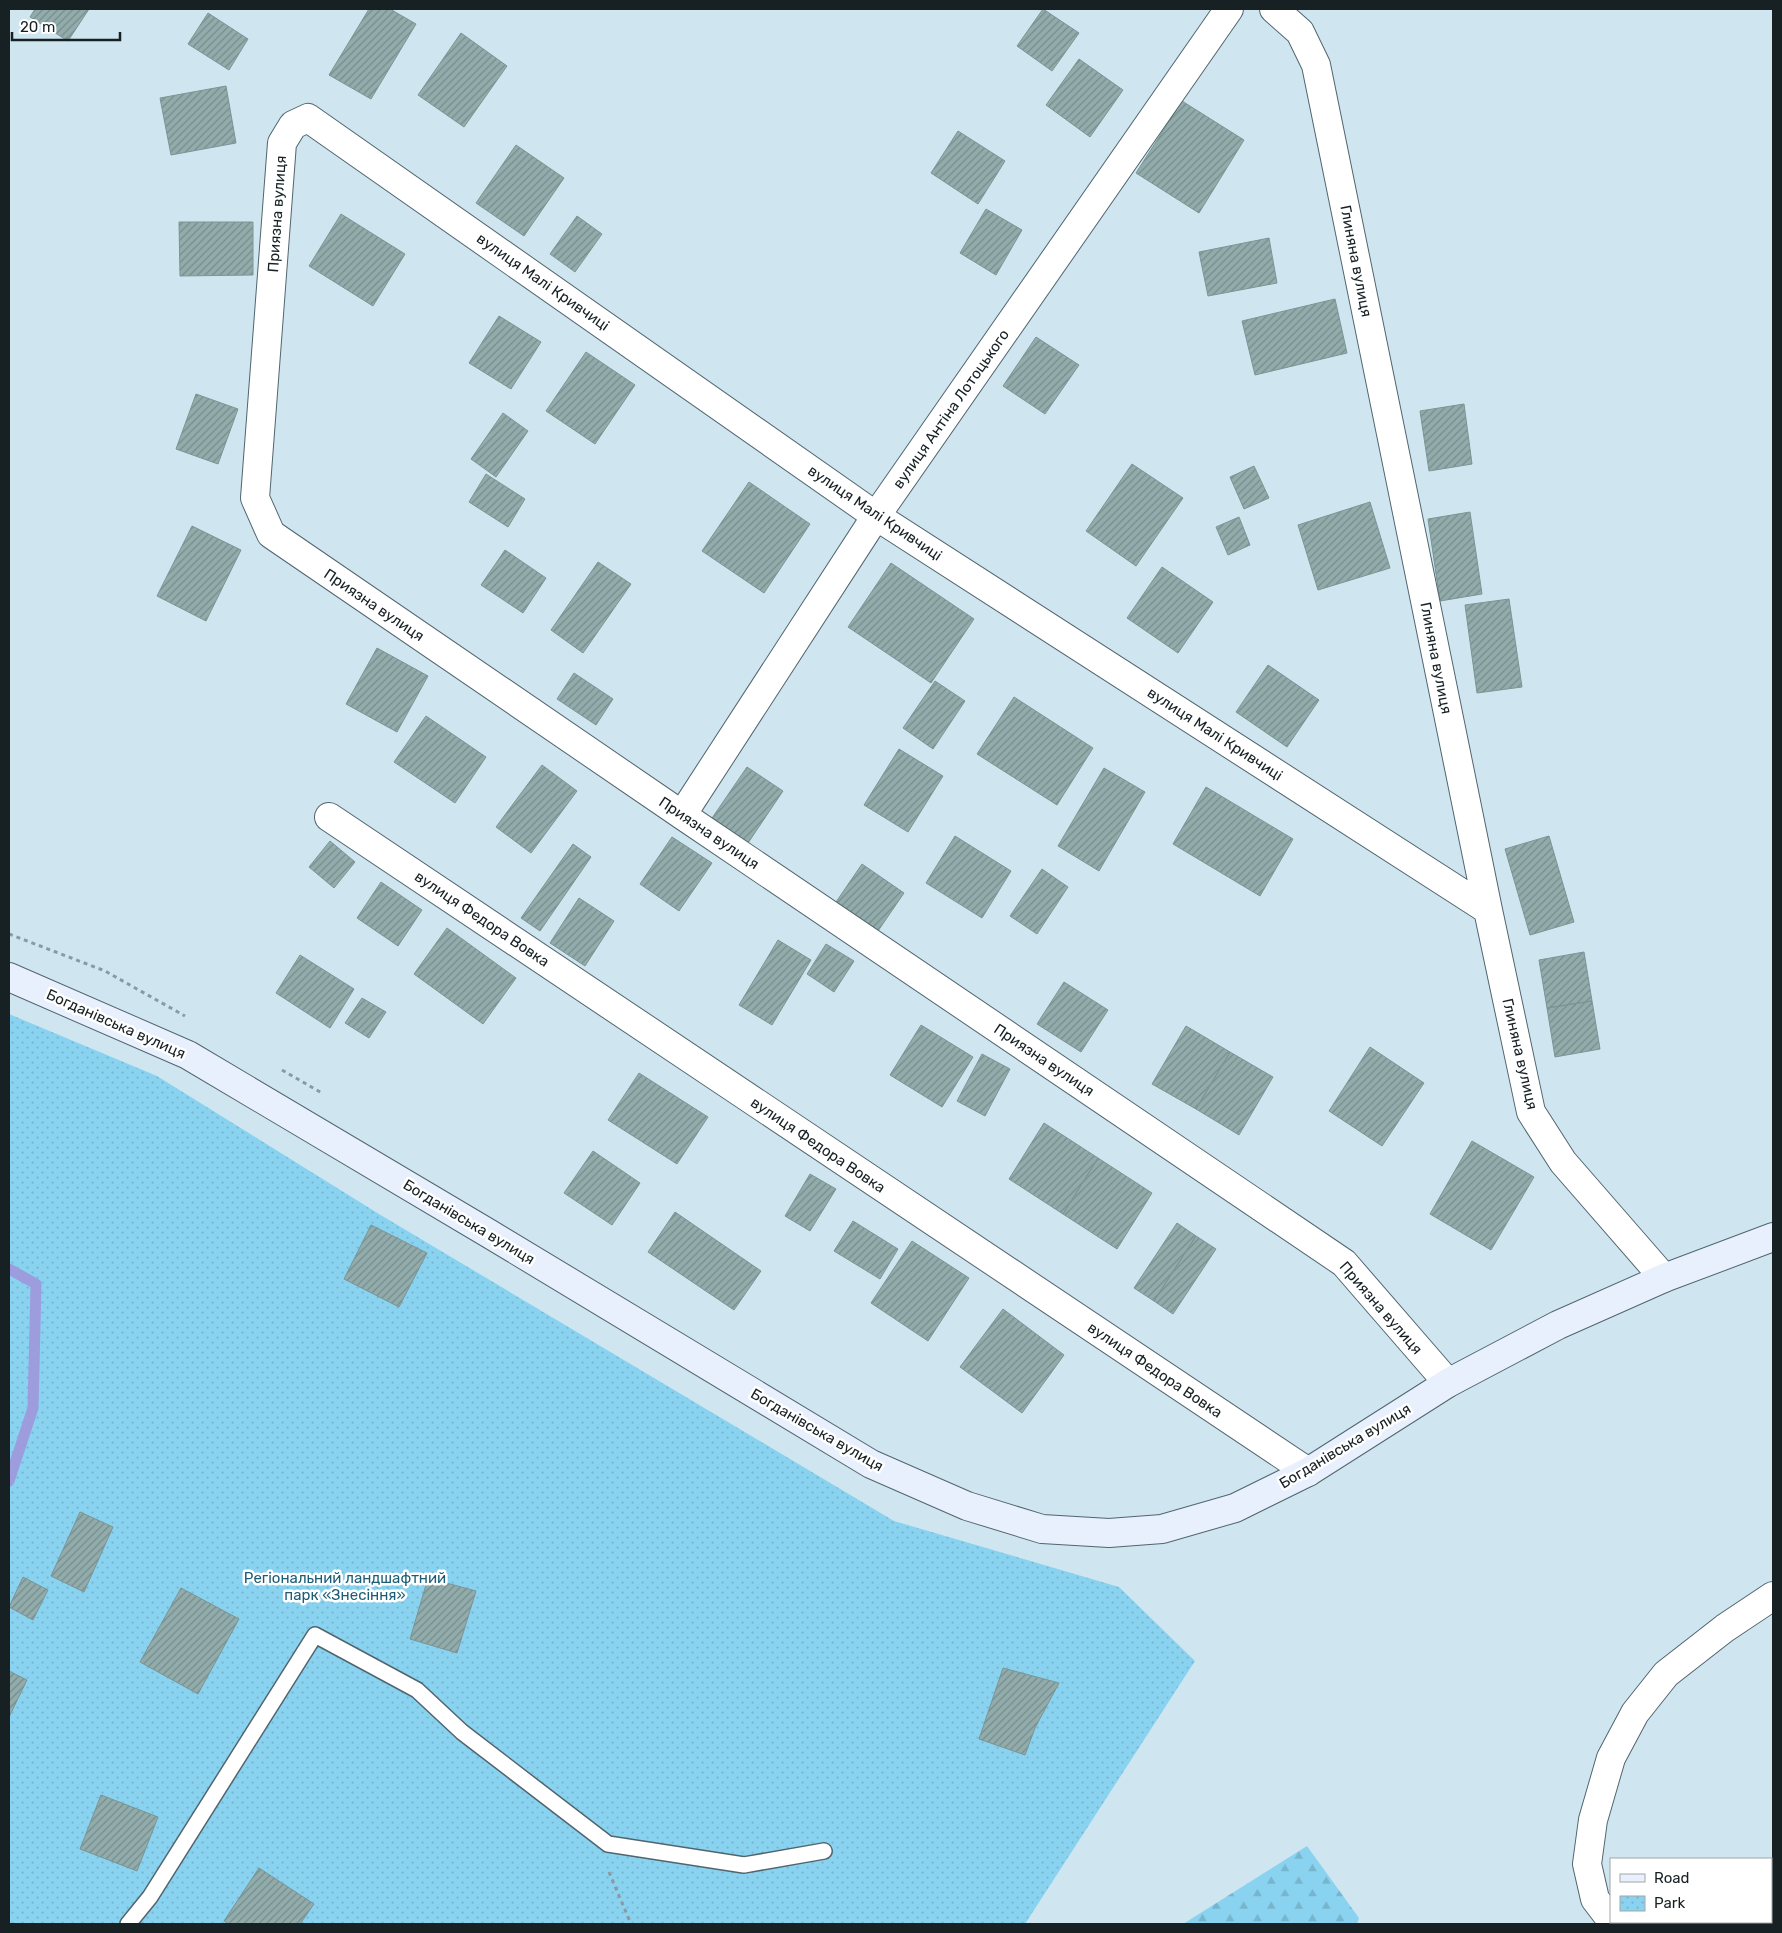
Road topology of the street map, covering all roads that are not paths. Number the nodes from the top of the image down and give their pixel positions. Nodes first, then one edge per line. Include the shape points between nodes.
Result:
1 (1229, 9) edge
2 (1274, 9) edge
3 (282, 144) joint
4 (876, 516) junction
5 (682, 815) junction
6 (329, 817) dead end
7 (1488, 910) junction
8 (9, 977) edge
9 (1773, 1237) edge
10 (1664, 1278) junction
11 (1448, 1383) junction
12 (1308, 1472) junction
13 (1773, 1596) edge
14 (824, 1850) dead end
15 (1610, 1918) edge
16 (128, 1924) edge

1 - 4 street, вулиця Антіна Лотоцького
2 - 7 street, Глиняна вулиця via 1300,32 1316,65
3 - 4 street, вулиця Малі Кривчиці via 293,125 308,118
3 - 5 street, Приязна вулиця via 255,498 271,534
4 - 5 street, вулиця Антіна Лотоцького
4 - 7 street, вулиця Малі Кривчиці
5 - 11 street, Приязна вулиця via 1344,1263
6 - 12 street, вулиця Федора Вовка
7 - 10 street, Глиняна вулиця via 1532,1112 1564,1162
8 - 12 main road, Богданівська вулиця via 188,1055 871,1464 967,1506 1042,1529 1109,1533 1162,1529 1235,1508
9 - 10 main road, Богданівська вулиця
10 - 11 main road, Богданівська вулиця via 1558,1325
11 - 12 main road, Богданівська вулиця
13 - 15 street via 1666,1674 1635,1713 1611,1758 1593,1820 1587,1864 1595,1899
14 - 16 lane via 744,1865 608,1844 462,1732 417,1690 315,1635 150,1897

